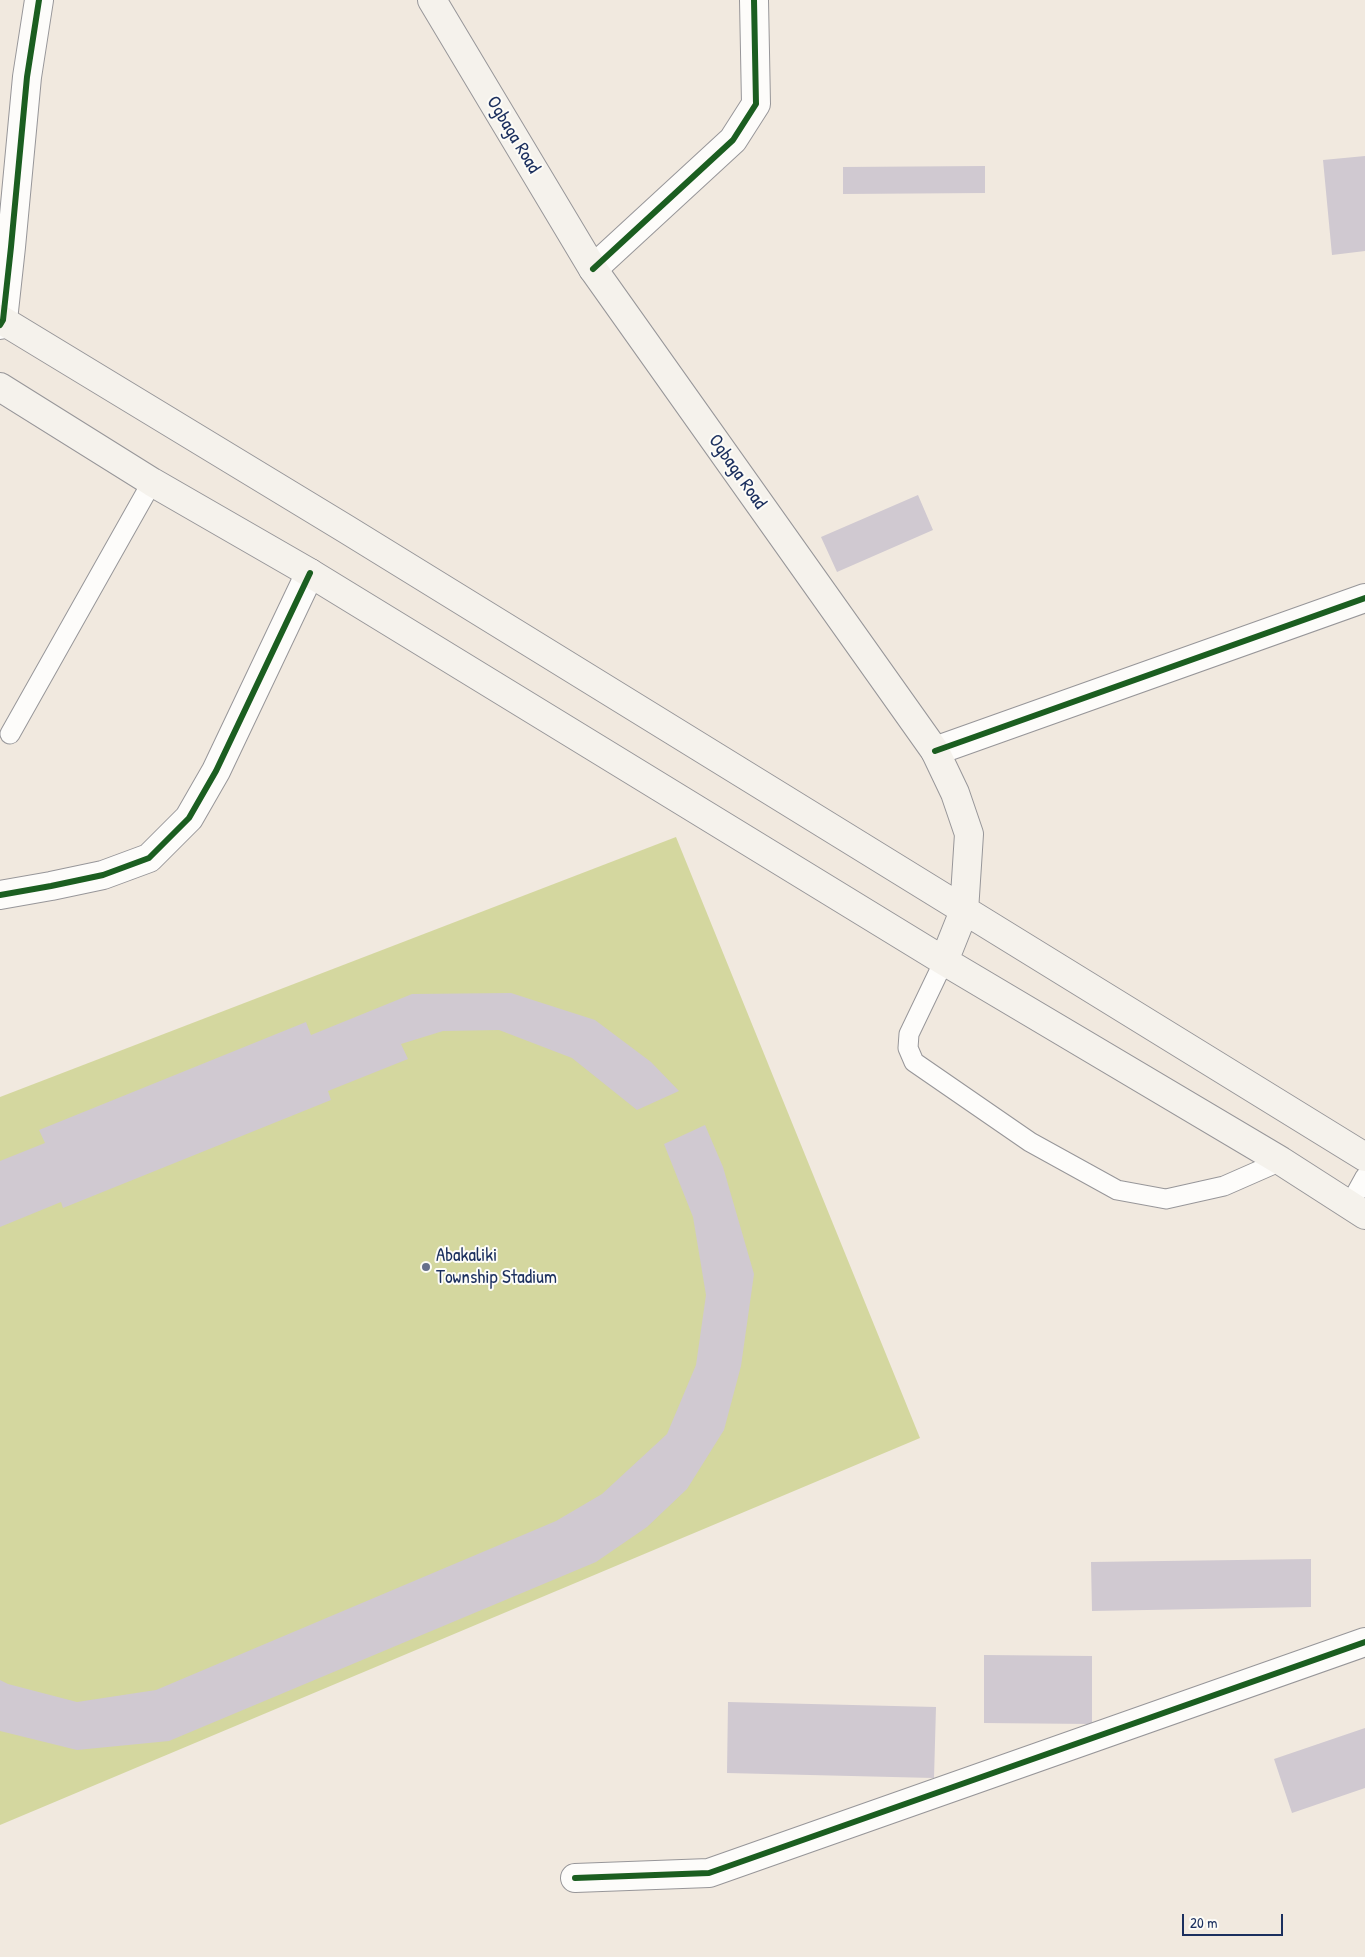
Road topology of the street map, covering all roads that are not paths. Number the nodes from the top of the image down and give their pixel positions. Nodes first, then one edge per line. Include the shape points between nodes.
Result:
1 (39, 0) edge
2 (432, 0) edge
3 (754, 0) edge
4 (593, 269) junction
5 (1, 322) edge
6 (0, 387) edge
7 (152, 482) junction
8 (310, 573) junction
9 (1365, 598) edge
10 (10, 734) dead end
11 (934, 751) junction
12 (0, 895) edge
13 (964, 911) junction
14 (944, 961) junction
15 (1365, 1157) edge
16 (1281, 1161) junction
17 (1365, 1177) edge
18 (1357, 1211) edge
19 (1365, 1642) edge
20 (576, 1878) dead end

1 - 5 street
2 - 4 main road, Ogbaga Road
3 - 4 street via 756,104 733,140
4 - 11 main road, Ogbaga Road
5 - 13 main road via 346,529
6 - 7 main road
7 - 8 main road
7 - 10 lane
8 - 12 street via 216,771 189,818 149,858 103,875
8 - 14 main road
9 - 11 street
11 - 13 main road, Ogbaga Road via 955,793 969,834
13 - 14 main road, Ogbaga Road
13 - 15 main road
14 - 16 main road
14 - 16 lane via 909,1034 908,1048 914,1062 1030,1142 1117,1190 1166,1199 1224,1186
16 - 18 main road
17 - 18 lane
19 - 20 street via 709,1873

